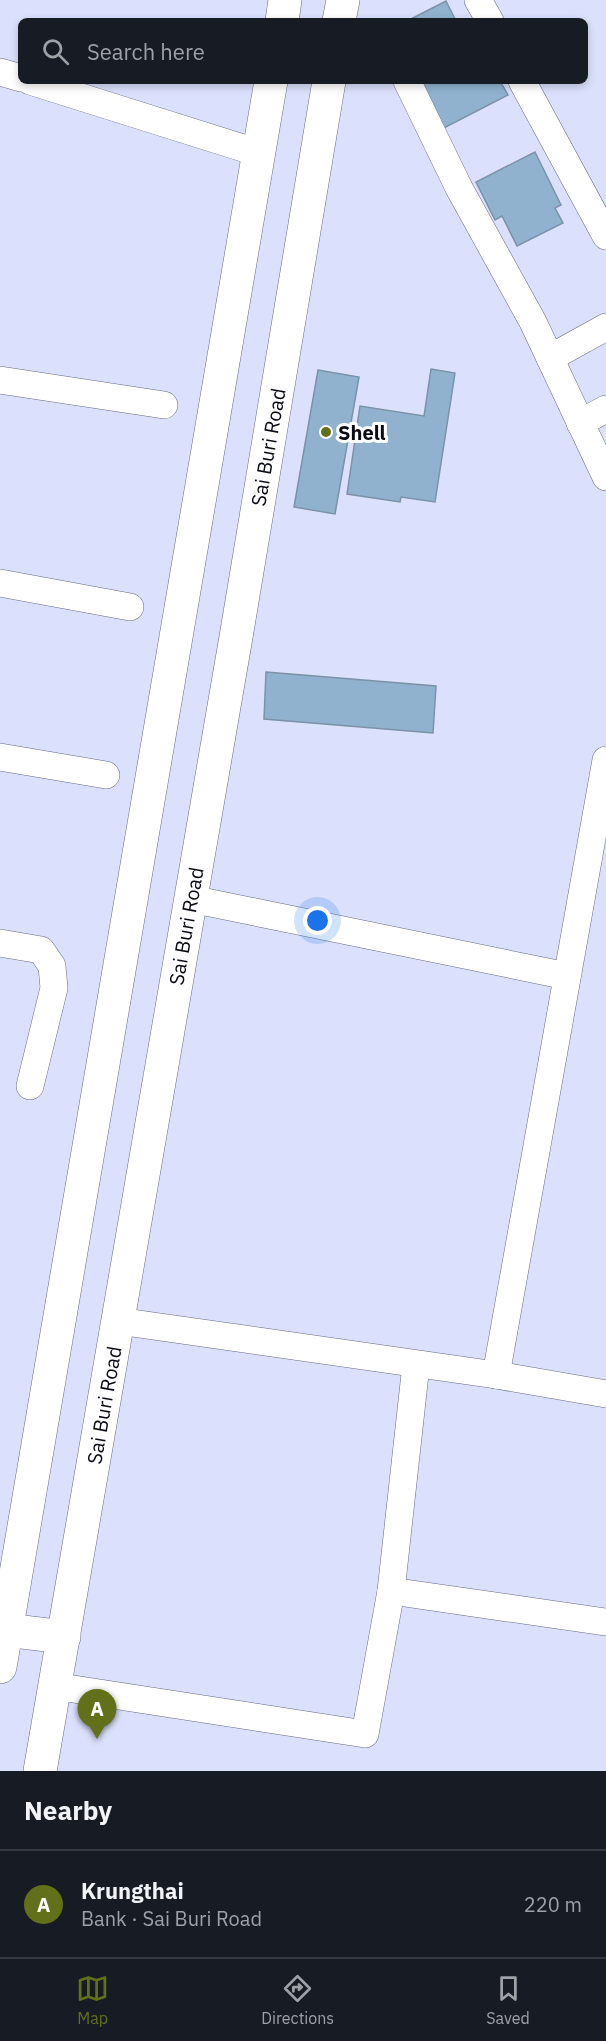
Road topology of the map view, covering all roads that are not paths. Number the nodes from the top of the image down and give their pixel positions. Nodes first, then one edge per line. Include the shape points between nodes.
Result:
1 (285, 0) edge
2 (478, 0) edge
3 (282, 18) edge
4 (488, 18) edge
5 (0, 72) edge
6 (18, 77) edge
7 (40, 84) edge
8 (270, 84) edge
9 (328, 84) edge
10 (408, 84) edge
11 (524, 84) edge
12 (259, 153) junction
13 (606, 236) edge
14 (606, 327) edge
15 (550, 358) junction
16 (0, 380) edge
17 (164, 405) dead end
18 (606, 409) edge
19 (580, 423) junction
20 (606, 477) edge
21 (0, 583) edge
22 (130, 607) dead end
23 (0, 757) edge
24 (606, 760) edge
25 (106, 775) dead end
26 (191, 899) junction
27 (0, 943) edge
28 (567, 976) junction
29 (30, 1086) dead end
30 (118, 1321) junction
31 (416, 1365) junction
32 (496, 1375) junction
33 (606, 1394) edge
34 (391, 1591) junction
35 (605, 1622) edge
36 (3, 1630) edge
37 (64, 1637) junction
38 (0, 1667) edge
39 (54, 1686) junction
40 (40, 1771) edge

1 - 3 main road
2 - 4 street
5 - 6 street
7 - 12 street
8 - 12 main road
9 - 26 main road, Sai Buri Road
10 - 15 street
11 - 13 street
12 - 36 main road
14 - 15 street
15 - 19 street
16 - 17 street
18 - 19 street
19 - 20 street
21 - 22 street
23 - 25 street
24 - 28 street
26 - 28 street
26 - 30 main road, Sai Buri Road
27 - 29 street via 41,950 52,966 54,988
28 - 32 street
30 - 31 street
30 - 37 main road, Sai Buri Road
31 - 32 street
31 - 34 street
32 - 33 street
34 - 35 street
34 - 39 street via 365,1734
36 - 37 main road
36 - 38 main road
37 - 39 main road, Sai Buri Road
39 - 40 main road, Sai Buri Road

